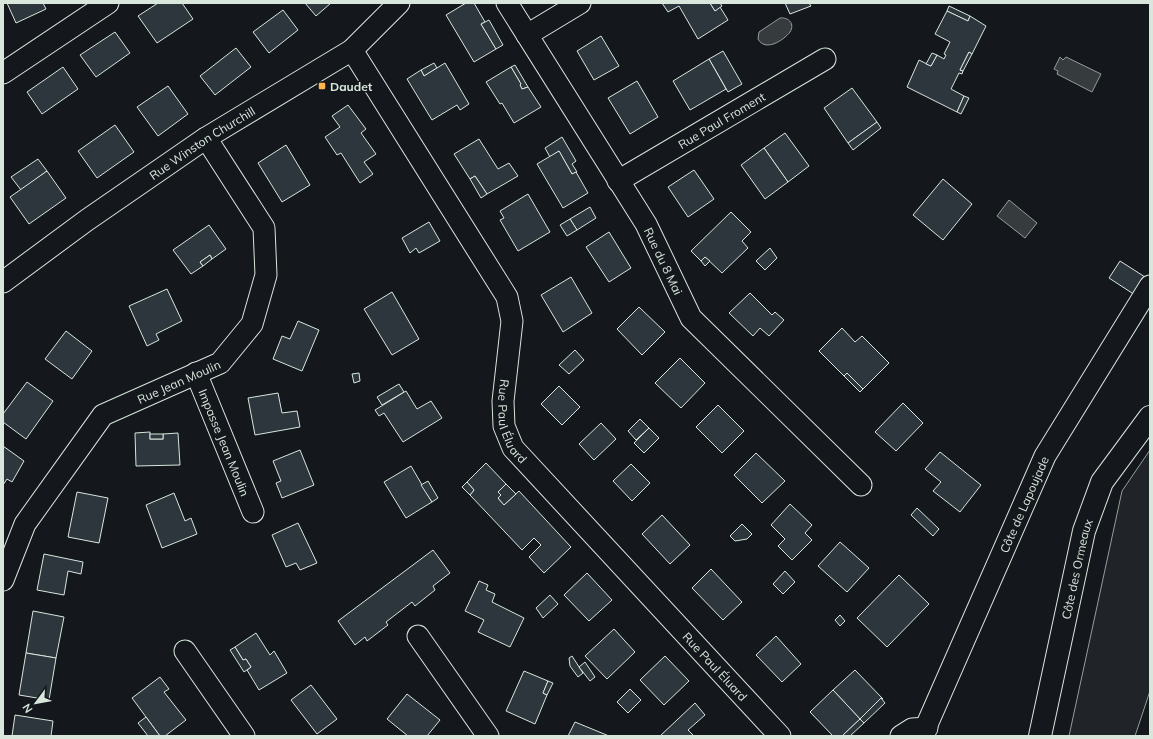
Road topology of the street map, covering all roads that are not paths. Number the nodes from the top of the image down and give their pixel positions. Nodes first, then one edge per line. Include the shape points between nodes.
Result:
1 (108, 3) edge
2 (399, 3) edge
3 (507, 3) edge
4 (580, 3) edge
5 (527, 35) junction
6 (352, 50) junction
7 (825, 59) dead end
8 (3, 73) edge
9 (206, 138) junction
10 (618, 181) junction
11 (4, 280) edge
12 (1150, 286) edge
13 (196, 373) junction
14 (1150, 418) edge
15 (861, 485) dead end
16 (253, 512) dead end
17 (3, 580) edge
18 (418, 636) dead end
19 (185, 651) dead end
20 (925, 732) edge
21 (244, 736) edge
22 (488, 736) edge
23 (780, 736) edge
24 (901, 736) edge
25 (1040, 736) edge

1 - 8 street
2 - 6 street, Rue Winston Churchill
3 - 5 street, Rue du 8 Mai
4 - 5 street
5 - 10 street, Rue du 8 Mai
6 - 9 street, Rue Winston Churchill
6 - 23 street, Rue Paul Éluard via 507,296 512,320 503,401 504,426 513,448
7 - 10 street, Rue Paul Froment
9 - 11 street, Rue Winston Churchill
9 - 13 street, Rue Jean Moulin via 264,228 266,275 252,324 220,363
10 - 15 street, Rue du 8 Mai via 646,224 691,318
12 - 20 street, Côte de Lapoujade via 1045,456
13 - 16 street, Impasse Jean Moulin
13 - 17 street, Rue Jean Moulin via 103,415 25,524
14 - 25 main road, Côte des Ormeaux via 1102,482 1084,532
18 - 22 street
19 - 21 street
20 - 24 street via 912,729

